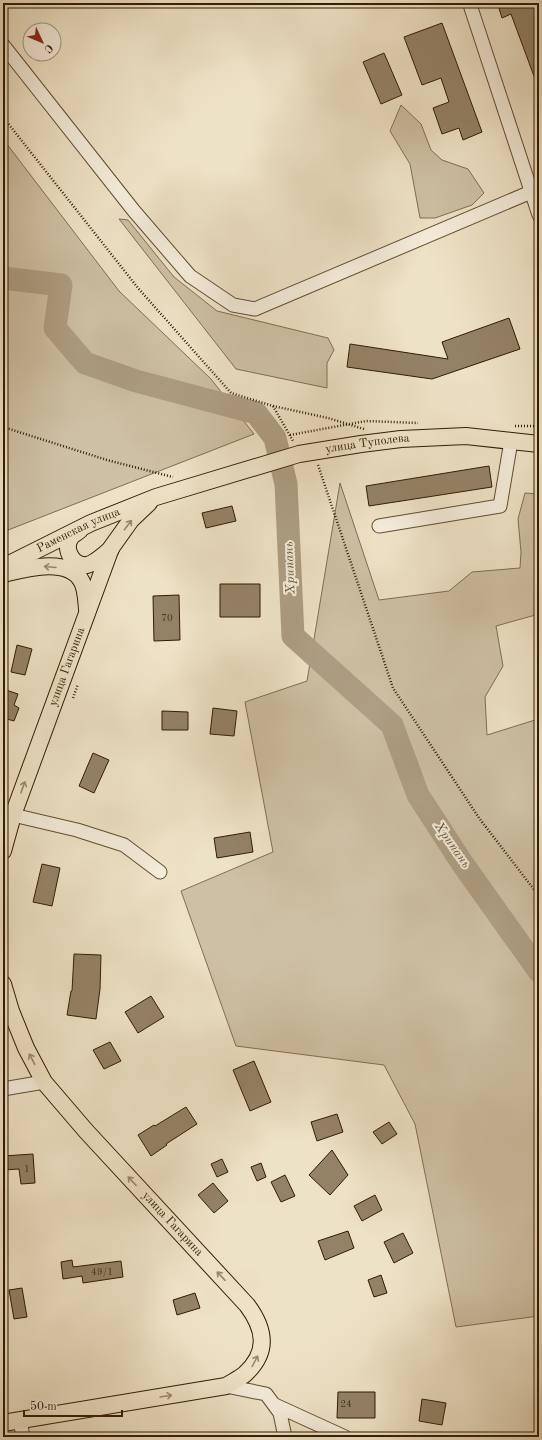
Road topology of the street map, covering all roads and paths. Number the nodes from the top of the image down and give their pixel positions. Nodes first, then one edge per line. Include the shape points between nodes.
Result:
1 (471, 3) edge
2 (3, 45) edge
3 (3, 117) edge
4 (531, 192) junction
5 (539, 215) edge
6 (274, 406) junction
7 (3, 427) edge
8 (371, 431) dead end
9 (511, 441) junction
10 (539, 444) edge
11 (307, 453) junction
12 (179, 478) dead end
13 (201, 483) joint
14 (156, 497) junction
15 (91, 523) junction
16 (379, 526) dead end
17 (111, 548) junction
18 (3, 567) edge
19 (3, 574) edge
20 (88, 611) junction
21 (8, 814) edge
22 (3, 851) edge
23 (160, 872) dead end
24 (539, 896) edge
25 (3, 984) edge
26 (44, 1082) junction
27 (3, 1089) edge
28 (226, 1386) junction
29 (275, 1405) junction
30 (20, 1420) junction
31 (3, 1423) edge
32 (23, 1437) edge
33 (285, 1437) edge
34 (345, 1437) edge

1 - 4 street
2 - 4 street via 134,212 190,276 233,305 256,309
3 - 6 path via 138,288 231,393
4 - 5 street
6 - 8 path
6 - 11 path
7 - 12 path via 107,460
9 - 10 main road, улица Туполева
9 - 11 main road, улица Туполева via 466,436 401,439
9 - 16 street via 500,506
11 - 13 main road, улица Туполева
11 - 24 path via 393,688 479,818
13 - 14 main road, Раменская улица
14 - 15 main road, Раменская улица
17 -> 14 main road, улица Гагарина via 131,520
15 - 17 main road via 72,536 68,543 69,554 74,562 88,565
15 - 18 main road, Раменская улица
17 - 20 main road, улица Гагарина
20 -> 19 main road via 82,581 78,575 65,568 41,566
21 -> 20 main road, улица Гагарина
21 - 22 main road, улица Гагарина
21 - 23 street via 77,830 124,845
26 -> 25 main road, улица Гагарина via 26,1048
26 - 27 street
28 -> 26 main road, улица Гагарина via 254,1365 260,1350 262,1336 253,1313
28 - 29 street via 266,1394
30 -> 28 main road
29 - 33 street via 280,1413
29 - 34 street
30 - 31 main road
30 - 32 street

